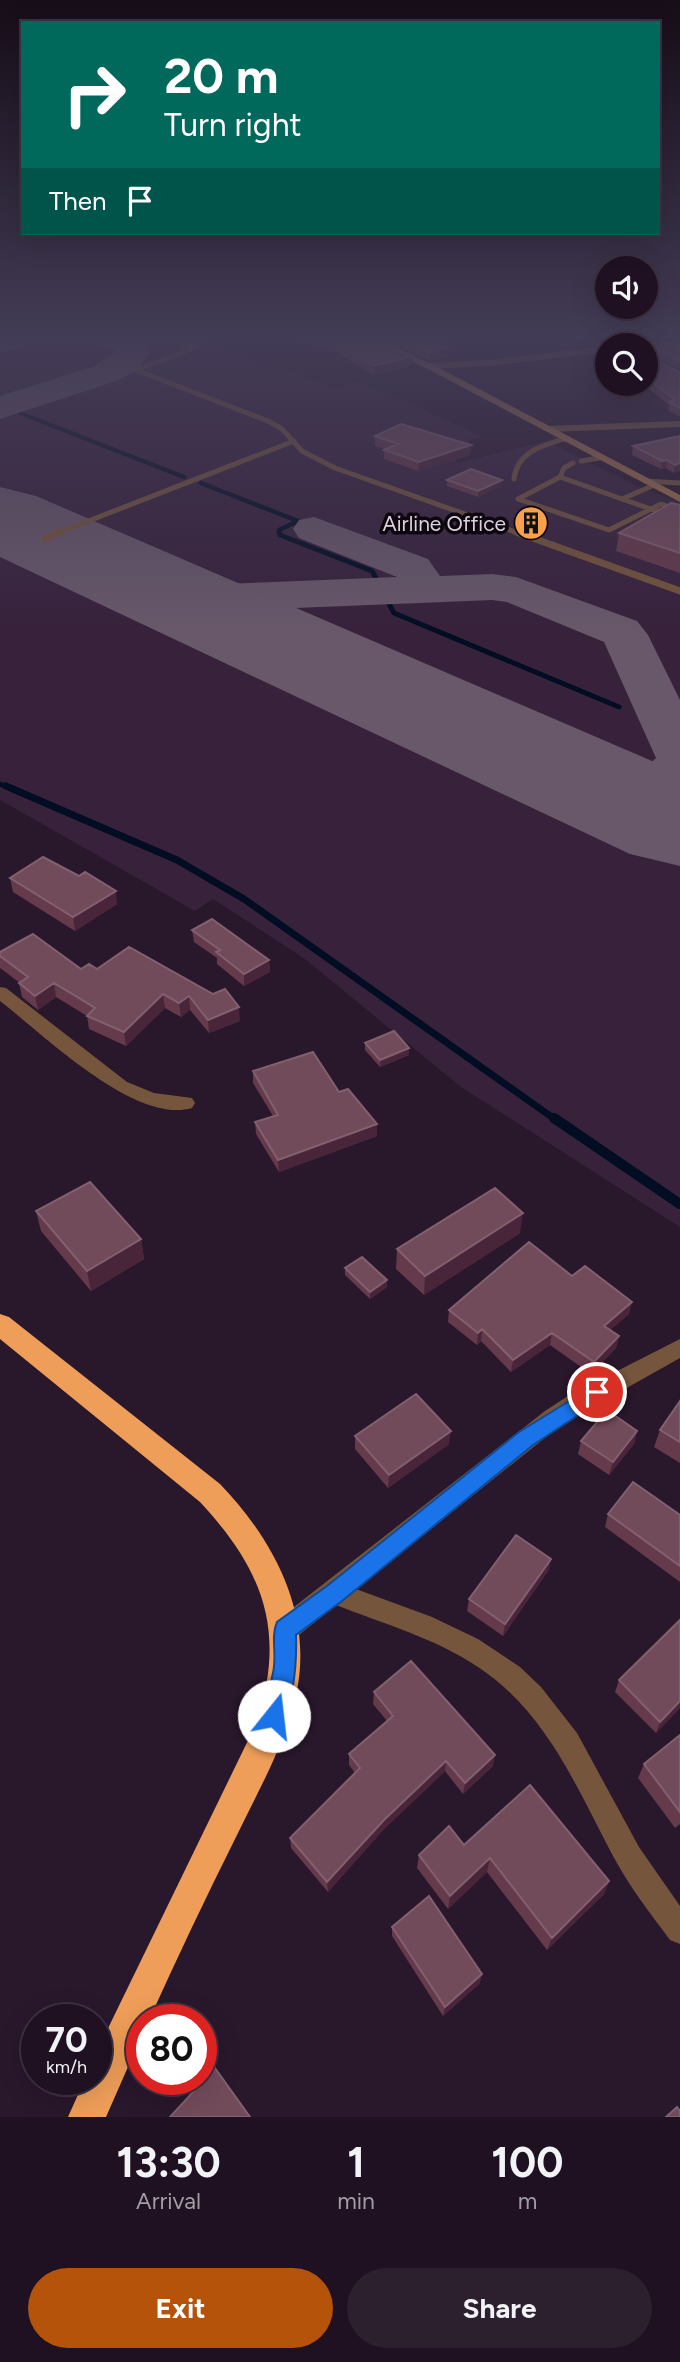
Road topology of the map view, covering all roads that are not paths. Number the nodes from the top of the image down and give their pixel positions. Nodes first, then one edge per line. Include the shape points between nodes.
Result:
1 (290, 438) edge
2 (564, 439) joint
3 (294, 441) junction
4 (599, 458) junction
5 (560, 477) junction
6 (514, 480) dead end
7 (647, 483) junction
8 (680, 483) edge
9 (622, 499) junction
10 (680, 499) edge
11 (650, 509) junction
12 (680, 511) edge
13 (680, 519) edge
14 (45, 538) dead end
15 (680, 591) edge
16 (3, 999) edge
17 (186, 1103) dead end
18 (0, 1324) edge
19 (680, 1348) edge
20 (335, 1593) junction
21 (285, 1630) junction
22 (680, 1930) edge
23 (87, 2117) edge

1 - 3 lane
2 - 4 street
2 - 6 lane via 525,456 515,467
3 - 14 lane
3 - 15 lane via 311,457 335,468
4 - 5 lane via 564,468
4 - 7 street
5 - 9 lane
5 - 11 lane via 518,499 609,530
7 - 8 lane
7 - 9 lane
7 - 10 street
9 - 11 lane
11 - 12 lane via 661,504
11 - 13 lane
16 - 17 street via 121,1086 151,1099
18 - 21 highway via 226,1508 264,1566
19 - 20 street via 553,1418
20 - 21 street
20 - 22 street via 443,1635 486,1657 521,1685 564,1734 625,1849
21 - 23 highway via 286,1667 269,1730

